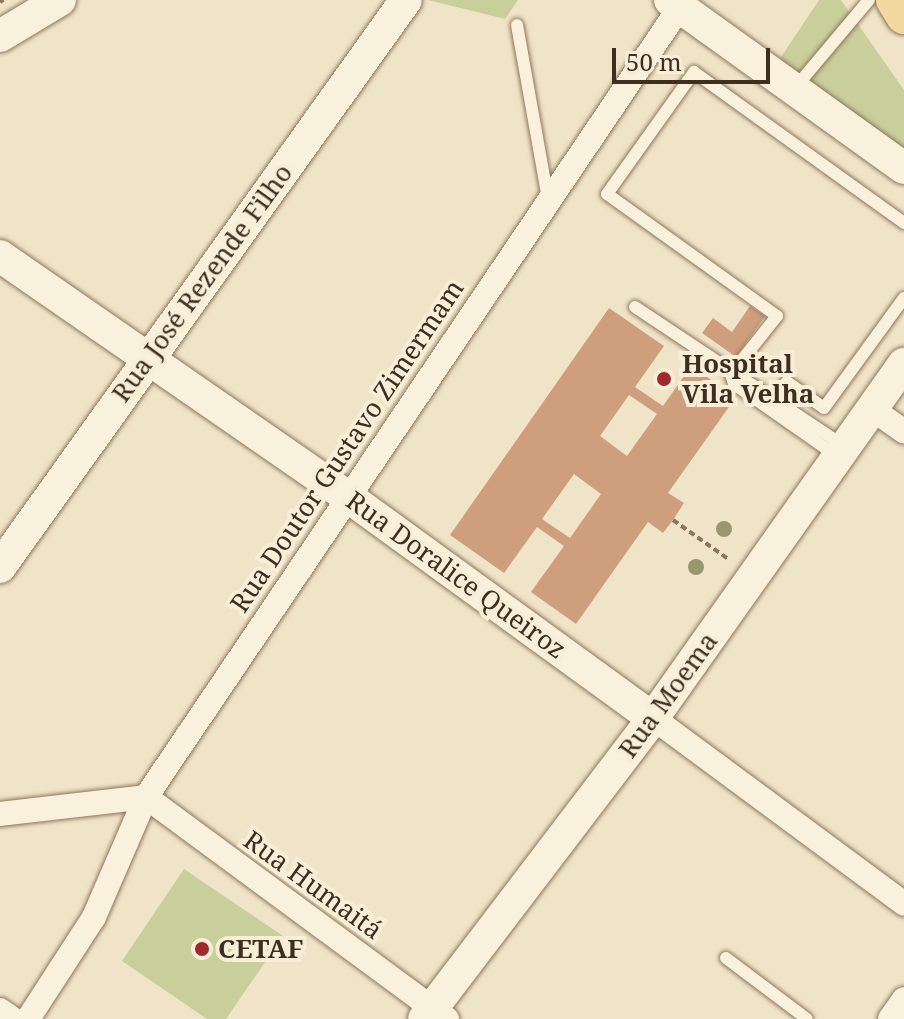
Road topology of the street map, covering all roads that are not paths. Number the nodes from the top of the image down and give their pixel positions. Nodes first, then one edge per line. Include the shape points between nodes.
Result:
1 (60, 0) edge
2 (406, 0) edge
3 (869, 0) edge
4 (894, 0) edge
5 (675, 4) edge
6 (904, 16) edge
7 (517, 25) dead end
8 (0, 36) edge
9 (794, 89) junction
10 (904, 168) edge
11 (548, 200) junction
12 (904, 223) edge
13 (0, 256) edge
14 (904, 298) edge
15 (635, 307) dead end
16 (145, 360) junction
17 (904, 364) edge
18 (731, 374) junction
19 (775, 399) junction
20 (872, 409) junction
21 (904, 431) edge
22 (840, 451) junction
23 (347, 496) junction
24 (0, 567) edge
25 (653, 718) junction
26 (146, 797) junction
27 (0, 814) edge
28 (904, 904) edge
29 (726, 958) dead end
30 (904, 999) edge
31 (0, 1010) edge
32 (434, 1015) edge
33 (13, 1019) edge
34 (28, 1019) edge
35 (807, 1019) edge
36 (890, 1019) edge

1 - 8 street
2 - 16 street, Rua José Rezende Filho
3 - 9 lane
4 - 6 main road
5 - 9 street
5 - 11 street, Rua Doutor Gustavo Zimermam
7 - 11 lane
9 - 10 street
11 - 23 street, Rua Doutor Gustavo Zimermam
12 - 18 lane via 694,72 607,194 777,316
13 - 16 street, Rua Doralice Queiroz
14 - 19 lane via 824,408 787,382
15 - 18 lane
16 - 23 street, Rua Doralice Queiroz
16 - 24 street, Rua José Rezende Filho
17 - 20 street, Rua Moema
18 - 19 lane
18 - 22 lane via 734,384
19 - 22 lane
20 - 21 street
20 - 22 street, Rua Moema
22 - 25 street, Rua Moema
23 - 25 street, Rua Doralice Queiroz
23 - 26 street, Rua Doutor Gustavo Zimermam
25 - 28 street, Rua Doralice Queiroz
25 - 32 street, Rua Moema
26 - 27 street
26 - 32 street, Rua Humaitá
26 - 34 street, Rua Doutor Gustavo Zimermam via 94,917
29 - 35 lane
30 - 36 street
31 - 33 street

